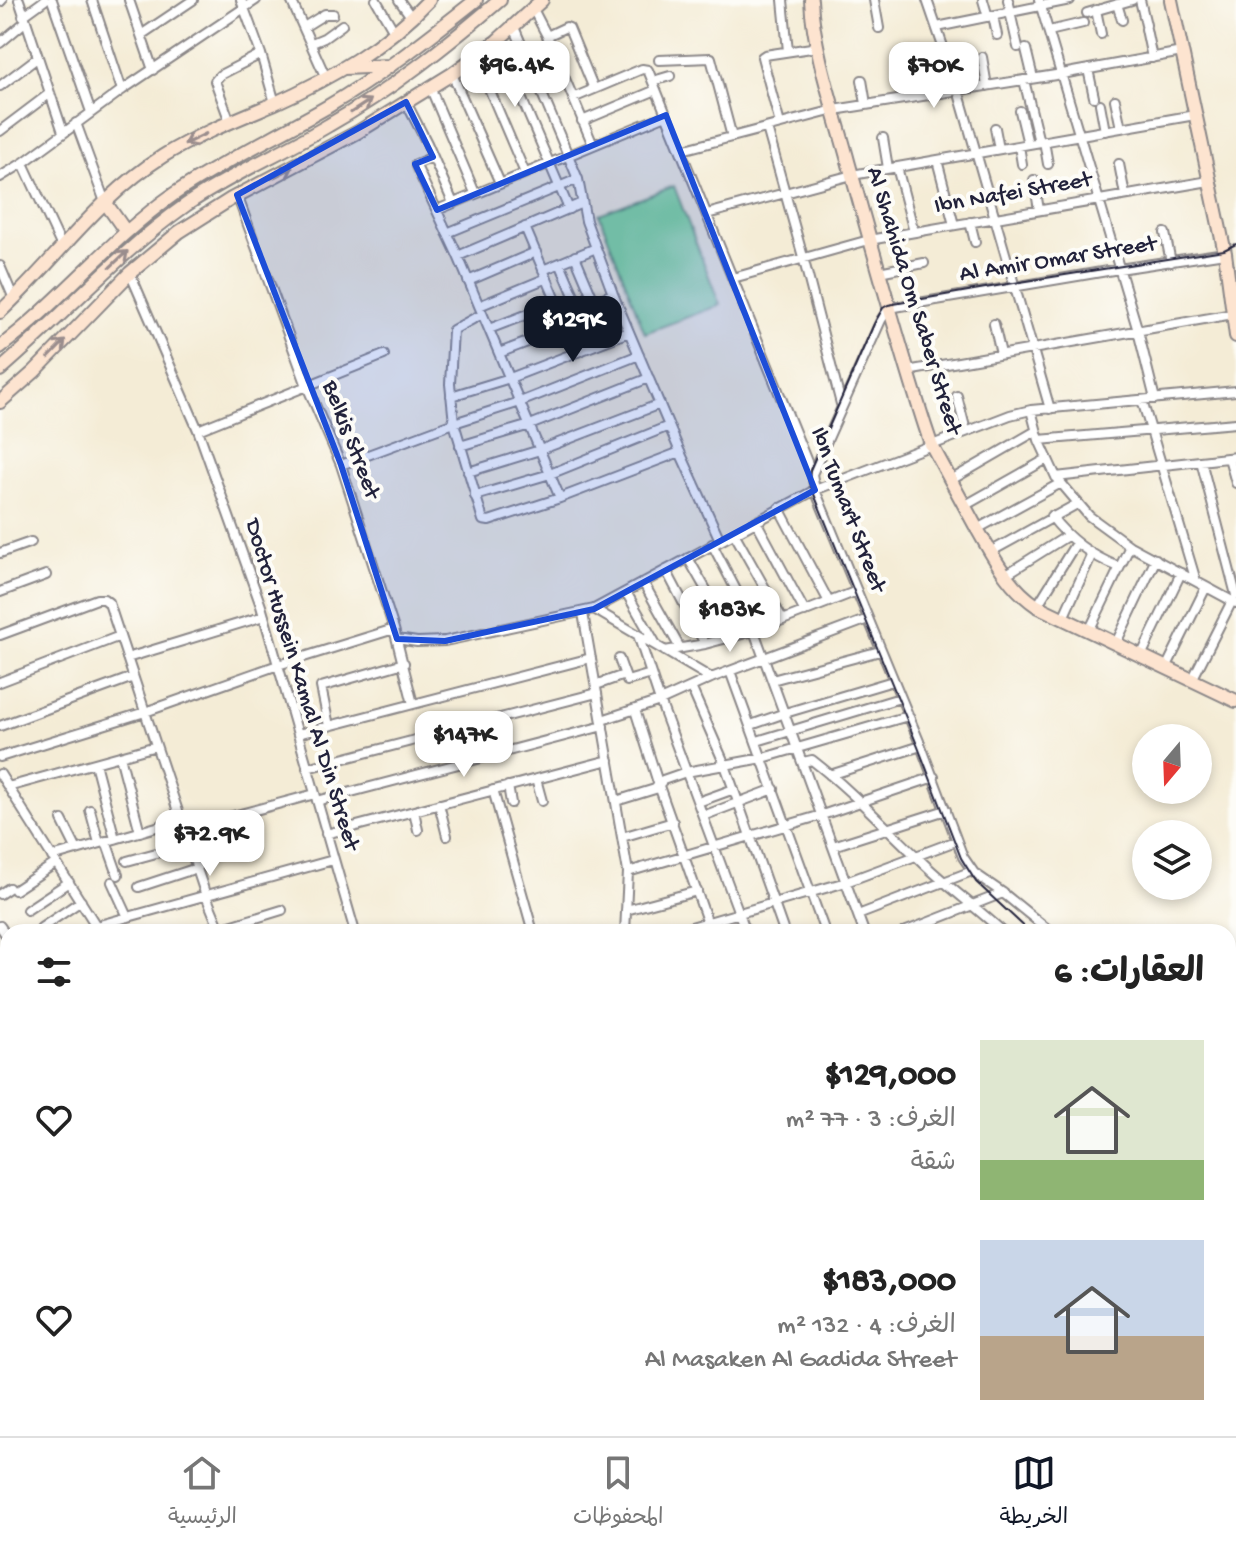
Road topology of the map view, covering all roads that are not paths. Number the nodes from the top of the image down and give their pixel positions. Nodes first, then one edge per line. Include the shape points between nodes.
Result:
1 (19, 0) edge
2 (45, 0) edge
3 (52, 0) edge
4 (92, 0) edge
5 (193, 0) edge
6 (256, 0) edge
7 (291, 0) edge
8 (376, 0) edge
9 (399, 0) edge
10 (429, 0) edge
11 (476, 0) edge
12 (500, 0) edge
13 (783, 0) edge
14 (811, 0) edge
15 (874, 0) edge
16 (927, 0) edge
17 (983, 0) edge
18 (1008, 0) edge
19 (1070, 0) edge
20 (1132, 0) edge
21 (1140, 0) edge
22 (1171, 0) edge
23 (133, 2) edge
24 (242, 4) edge
25 (537, 4) edge
26 (1040, 4) edge
27 (1117, 4) junction
28 (1010, 12) junction
29 (333, 14) dead end
30 (990, 16) junction
31 (412, 18) junction
32 (24, 19) junction
33 (1122, 20) dead end
34 (1083, 23) dead end
35 (342, 25) dead end
36 (304, 27) junction
37 (514, 27) junction
38 (937, 27) junction
39 (879, 28) dead end
40 (1049, 31) junction
41 (395, 33) junction
42 (1101, 34) dead end
43 (141, 35) junction
44 (997, 35) dead end
45 (547, 36) junction
46 (497, 41) junction
47 (0, 43) edge
48 (312, 43) junction
49 (818, 47) junction
50 (788, 51) junction
51 (1182, 52) junction
52 (261, 54) junction
53 (982, 57) dead end
54 (37, 58) junction
55 (476, 58) junction
56 (1152, 58) junction
57 (659, 60) dead end
58 (388, 66) junction
59 (344, 68) junction
60 (1088, 69) junction
61 (153, 70) junction
62 (452, 74) junction
63 (1062, 74) junction
64 (670, 76) dead end
65 (326, 78) junction
66 (1028, 79) junction
67 (862, 80) dead end
68 (0, 86) edge
69 (654, 86) junction
70 (987, 86) junction
71 (430, 87) junction
72 (594, 89) junction
73 (122, 90) junction
74 (958, 90) junction
75 (49, 94) junction
76 (573, 98) junction
77 (1115, 100) dead end
78 (406, 102) junction
79 (275, 103) junction
80 (866, 104) junction
81 (834, 110) junction
82 (1020, 111) dead end
83 (91, 112) junction
84 (666, 115) junction
85 (1195, 115) junction
86 (582, 121) junction
87 (230, 122) junction
88 (76, 123) junction
89 (780, 124) junction
90 (767, 128) junction
91 (995, 128) dead end
92 (1121, 128) junction
93 (0, 131) edge
94 (1105, 131) junction
95 (63, 132) junction
96 (1079, 135) junction
97 (732, 137) junction
98 (883, 138) dead end
99 (1042, 142) junction
100 (593, 145) junction
101 (1023, 145) junction
102 (999, 149) junction
103 (682, 150) junction
104 (976, 153) junction
105 (568, 155) junction
106 (433, 157) junction
107 (937, 160) junction
108 (23, 163) junction
109 (550, 163) junction
110 (1022, 164) dead end
111 (1048, 164) dead end
112 (1119, 164) dead end
113 (892, 168) junction
114 (525, 173) junction
115 (852, 175) junction
116 (0, 177) edge
117 (578, 179) junction
118 (1034, 180) dead end
119 (1209, 181) junction
120 (500, 183) junction
121 (559, 186) junction
122 (475, 193) junction
123 (785, 193) junction
124 (237, 195) junction
125 (1125, 195) junction
126 (1099, 200) junction
127 (105, 202) junction
128 (453, 203) junction
129 (582, 203) junction
130 (569, 209) junction
131 (437, 210) junction
132 (1039, 210) junction
133 (707, 214) junction
134 (995, 218) junction
135 (970, 222) junction
136 (954, 225) junction
137 (525, 227) junction
138 (126, 232) junction
139 (914, 232) junction
140 (447, 233) junction
141 (1165, 233) dead end
142 (869, 240) junction
143 (975, 242) dead end
144 (62, 247) junction
145 (596, 248) junction
146 (1230, 251) edge
147 (536, 252) junction
148 (458, 256) junction
149 (575, 256) junction
150 (803, 257) junction
151 (1171, 262) junction
152 (560, 263) junction
153 (924, 263) dead end
154 (0, 266) edge
155 (1119, 269) junction
156 (879, 272) junction
157 (130, 273) junction
158 (545, 274) junction
159 (733, 278) junction
160 (468, 281) junction
161 (1015, 287) junction
162 (613, 294) junction
163 (14, 299) junction
164 (594, 301) junction
165 (557, 303) junction
166 (97, 305) junction
167 (579, 307) junction
168 (889, 308) junction
169 (480, 310) junction
170 (620, 310) junction
171 (0, 312) edge
172 (562, 314) junction
173 (1233, 314) junction
174 (994, 324) dead end
175 (489, 329) junction
176 (568, 329) junction
177 (44, 331) junction
178 (1138, 331) junction
179 (629, 332) junction
180 (1236, 336) edge
181 (0, 347) edge
182 (1033, 349) junction
183 (578, 352) junction
184 (499, 353) junction
185 (1001, 354) junction
186 (384, 355) dead end
187 (639, 355) junction
188 (0, 370) edge
189 (907, 371) junction
190 (510, 378) junction
191 (649, 378) junction
192 (307, 386) junction
193 (1236, 391) edge
194 (451, 396) junction
195 (957, 396) dead end
196 (1155, 399) junction
197 (1142, 400) junction
198 (0, 402) edge
199 (520, 402) junction
200 (660, 404) junction
201 (842, 405) junction
202 (1050, 409) junction
203 (1031, 410) junction
204 (454, 423) junction
205 (1236, 423) edge
206 (530, 425) junction
207 (669, 426) junction
208 (198, 430) junction
209 (1151, 430) junction
210 (966, 431) junction
211 (1038, 436) junction
212 (931, 444) junction
213 (460, 446) junction
214 (540, 450) junction
215 (680, 452) junction
216 (1233, 457) edge
217 (1047, 459) junction
218 (1201, 461) junction
219 (341, 465) junction
220 (1163, 465) junction
221 (468, 472) junction
222 (550, 474) junction
223 (812, 474) junction
224 (951, 480) junction
225 (1059, 480) junction
226 (1236, 483) edge
227 (815, 490) junction
228 (475, 496) junction
229 (560, 498) junction
230 (1077, 504) junction
231 (964, 506) junction
232 (779, 508) junction
233 (1051, 516) junction
234 (756, 521) junction
235 (977, 529) junction
236 (734, 533) junction
237 (1067, 536) junction
238 (31, 542) dead end
239 (716, 542) junction
240 (1076, 543) junction
241 (1130, 546) junction
242 (990, 552) junction
243 (0, 553) edge
244 (1092, 554) junction
245 (688, 558) junction
246 (1156, 559) junction
247 (1119, 567) junction
248 (666, 570) junction
249 (1181, 573) junction
250 (46, 575) dead end
251 (1005, 575) junction
252 (1196, 581) junction
253 (643, 582) junction
254 (1206, 587) junction
255 (857, 591) junction
256 (0, 592) edge
257 (626, 592) junction
258 (1235, 600) edge
259 (829, 602) junction
260 (1037, 606) junction
261 (594, 609) junction
262 (805, 612) junction
263 (583, 613) junction
264 (264, 616) junction
265 (721, 617) junction
266 (1063, 618) junction
267 (868, 619) junction
268 (783, 620) junction
269 (698, 630) junction
270 (756, 631) junction
271 (1089, 631) junction
272 (396, 634) junction
273 (0, 635) edge
274 (638, 635) junction
275 (120, 636) junction
276 (733, 637) junction
277 (1116, 643) junction
278 (705, 644) junction
279 (661, 648) junction
280 (680, 648) junction
281 (880, 651) junction
282 (1141, 656) junction
283 (127, 658) junction
284 (591, 658) junction
285 (764, 658) junction
286 (619, 659) dead end
287 (404, 663) junction
288 (278, 665) junction
289 (1166, 668) junction
290 (730, 671) junction
291 (651, 674) junction
292 (624, 675) junction
293 (133, 677) junction
294 (711, 678) junction
295 (772, 680) junction
296 (1192, 680) junction
297 (893, 681) junction
298 (0, 682) edge
299 (691, 687) junction
300 (596, 689) junction
301 (900, 698) junction
302 (660, 701) junction
303 (1236, 701) edge
304 (413, 704) junction
305 (635, 710) junction
306 (145, 712) junction
307 (785, 713) junction
308 (908, 716) junction
309 (602, 723) junction
310 (751, 725) junction
311 (0, 726) edge
312 (329, 726) junction
313 (791, 730) junction
314 (298, 734) junction
315 (757, 741) junction
316 (156, 746) junction
317 (921, 746) junction
318 (797, 748) junction
319 (120, 756) junction
320 (0, 757) edge
321 (763, 758) junction
322 (609, 760) junction
323 (803, 762) junction
324 (95, 763) junction
325 (725, 765) junction
326 (307, 768) junction
327 (686, 772) junction
328 (0, 774) edge
329 (830, 775) junction
330 (934, 777) junction
331 (536, 779) junction
332 (508, 786) junction
333 (659, 786) junction
334 (5, 787) edge
335 (734, 789) junction
336 (774, 789) junction
337 (493, 790) junction
338 (316, 798) junction
339 (542, 801) dead end
340 (616, 801) junction
341 (698, 802) junction
342 (739, 802) junction
343 (863, 802) junction
344 (511, 803) dead end
345 (439, 804) junction
346 (90, 810) dead end
347 (946, 810) junction
348 (414, 811) junction
349 (822, 815) junction
350 (703, 816) junction
351 (62, 820) dead end
352 (673, 822) junction
353 (182, 825) junction
354 (787, 826) junction
355 (888, 829) junction
356 (418, 830) dead end
357 (140, 832) junction
358 (326, 834) junction
359 (447, 836) dead end
360 (751, 836) junction
361 (622, 837) junction
362 (107, 841) junction
363 (956, 841) junction
364 (189, 844) junction
365 (833, 846) junction
366 (715, 847) junction
367 (77, 850) junction
368 (685, 856) junction
369 (915, 856) junction
370 (54, 860) junction
371 (333, 860) junction
372 (127, 861) dead end
373 (197, 868) junction
374 (972, 871) junction
375 (628, 872) junction
376 (69, 882) junction
377 (846, 882) junction
378 (943, 883) junction
379 (139, 887) dead end
380 (697, 891) junction
381 (810, 892) junction
382 (1003, 893) junction
383 (0, 894) edge
384 (206, 896) junction
385 (81, 901) junction
386 (774, 902) junction
387 (972, 904) junction
388 (27, 910) dead end
389 (282, 910) dead end
390 (626, 910) junction
391 (739, 913) junction
392 (858, 915) junction
393 (128, 917) junction
394 (708, 922) junction
395 (47, 924) edge
396 (95, 924) edge
397 (110, 924) edge
398 (218, 924) edge
399 (236, 924) edge
400 (353, 924) edge
401 (531, 924) edge
402 (625, 924) edge
403 (701, 924) edge
404 (743, 924) edge
405 (781, 924) edge
406 (822, 924) edge
407 (861, 924) edge
408 (924, 924) edge
409 (992, 924) edge
410 (1041, 924) edge

1 - 32 street
2 - 32 street
3 - 83 street
4 - 73 street
5 - 43 street
6 - 24 street
7 - 36 street
8 - 41 street
9 - 31 street
10 - 31 street
11 - 58 street
177 -> 12 street via 169,218 382,92
13 - 50 street
14 - 49 street, Al Shahida Om Saber Street
15 - 39 street
16 - 38 street
17 - 30 street
18 - 28 street
19 - 26 street
20 - 27 street
21 - 56 street
22 - 51 street
23 - 43 street
24 - 52 street
24 - 61 street
25 - 37 street
25 - 45 street
26 - 28 street
26 - 40 street
27 - 33 street
27 - 42 street via 1092,12
28 - 30 street
28 - 66 street
29 - 36 street
30 - 38 street
30 - 44 street
31 - 41 street
32 - 47 street
32 - 54 street
34 - 40 street
35 - 48 street
36 - 48 street
37 - 46 street
37 - 105 street
38 - 74 street
40 - 63 street
41 - 59 street
43 - 61 street
45 - 72 street via 569,28
45 - 76 street
46 - 55 street
46 - 109 street
48 - 65 street
49 - 50 street
49 - 81 street, Al Shahida Om Saber Street
50 - 89 street via 762,58
51 - 56 street
51 - 85 street
52 - 79 street
52 - 87 street via 215,81
53 - 70 street
54 - 68 street
54 - 75 street
55 - 62 street
55 - 114 street
56 - 60 street
57 - 97 street via 711,58
58 - 59 street
58 - 138 street via 198,178
59 - 65 street
60 - 63 street
60 - 94 street
61 - 73 street
62 - 71 street
62 - 120 street
63 - 66 street
63 - 96 street
64 - 69 street
65 - 79 street
66 - 70 street
66 - 99 street
67 - 80 street
69 - 72 street, Ibn Tumart Street via 648,70 642,69
69 - 84 street, Ibn Tumart Street
69 - 86 street
70 - 74 street
71 - 78 street
71 - 122 street
72 - 76 street
73 - 83 street
74 - 80 street
74 - 104 street
75 - 93 street
75 - 95 street
76 - 86 street
77 - 92 street
78 - 106 street
124 -> 78 street
79 - 87 street
80 - 81 street
81 - 89 street
81 - 115 street, Al Shahida Om Saber Street
82 - 101 street
83 - 88 street
84 - 100 street
84 - 103 street, Ibn Tumart Street
85 - 92 street
85 - 119 street
86 - 100 street
87 -> 127 street via 165,155
88 - 95 street
88 - 127 street
89 - 90 street
90 - 97 street
90 - 123 street
91 - 102 street
92 - 94 street
94 - 96 street
95 - 108 street
96 - 99 street
96 - 126 street
97 - 103 street
98 - 113 street
99 - 101 street
99 - 111 street
100 - 105 street
101 - 102 street
101 - 110 street
102 - 104 street
103 - 133 street, Ibn Tumart Street
104 - 107 street
104 - 134 street
105 - 109 street
105 - 117 street
106 - 128 street
106 - 131 street via 416,166
107 - 113 street
107 - 136 street
108 - 116 street
108 - 144 street
109 - 114 street
109 - 121 street
112 - 125 street
113 - 115 street
113 - 139 street
114 - 120 street
115 - 123 street
115 - 142 street, Al Shahida Om Saber Street
117 - 121 street
117 - 129 street
118 - 132 street
119 - 125 street, Ibn Nafei Street
119 - 146 street
120 - 122 street
121 - 130 street
121 - 140 street
122 - 128 street
123 - 133 street
123 - 150 street
124 - 157 street via 179,232
124 - 192 street, Belkis Street
125 - 126 street, Ibn Nafei Street
126 - 132 street, Ibn Nafei Street
126 - 155 street
127 - 138 street
127 - 144 street
128 - 131 street
129 - 130 street
129 - 145 street
130 - 137 street
131 - 140 street
132 - 134 street, Ibn Nafei Street
133 - 159 street, Ibn Tumart Street
134 - 135 street, Ibn Nafei Street
134 - 161 street
135 - 136 street, Ibn Nafei Street
135 - 143 street
136 - 139 street, Ibn Nafei Street
137 - 147 street
137 - 148 street
138 - 181 street
139 - 142 street, Ibn Nafei Street
140 - 148 street
141 - 151 street
142 - 150 street, Ibn Nafei Street
142 - 156 street, Al Shahida Om Saber Street
144 - 163 street
145 - 149 street
145 - 162 street
146 - 151 street, Al Amir Omar Street
146 - 173 street
147 - 158 street
147 - 160 street
148 - 160 street
149 - 152 street
149 - 164 street
150 - 159 street, Ibn Nafei Street
150 - 201 street
151 - 155 street, Al Amir Omar Street
152 - 158 street
152 - 167 street
153 - 156 street
154 - 163 street
155 - 161 street, Al Amir Omar Street
155 - 178 street
156 - 168 street, Al Shahida Om Saber Street
157 - 166 street
157 - 208 street, Doctor Hussein Kamal Al Din Street
158 - 165 street
158 - 169 street
159 - 223 street, Ibn Tumart Street
160 - 169 street
161 - 168 street, Al Amir Omar Street
161 - 182 street
162 - 164 street
162 - 170 street
163 - 171 street
164 - 167 street
165 - 172 street
165 - 175 street
166 - 177 street
198 -> 166 street
167 - 172 street
168 - 189 street, Al Shahida Om Saber Street
168 - 201 street
169 - 175 street
169 - 194 street via 453,331
170 - 176 street
170 - 179 street
172 - 176 street
173 - 178 street
173 - 180 street
174 - 185 street
175 - 184 street
176 - 183 street
176 - 184 street
177 - 188 street
178 - 182 street
178 - 196 street
179 - 183 street
179 - 187 street
182 - 185 street
182 - 202 street
183 - 190 street
184 - 190 street
185 - 189 street
186 - 192 street
187 - 191 street
187 - 199 street
189 - 212 street, Al Shahida Om Saber Street
190 - 194 street
190 - 199 street
191 - 200 street
191 - 206 street
192 - 208 street
192 - 219 street, Belkis Street
193 - 196 street
194 - 204 street
195 - 210 street
196 - 197 street
197 - 202 street
197 - 209 street
199 - 204 street
199 - 206 street
200 - 207 street
200 - 214 street
201 - 223 street
202 - 203 street
203 - 210 street
203 - 211 street
204 - 213 street
204 - 219 street
205 - 209 street
206 - 213 street
206 - 214 street
207 - 215 street
207 - 222 street
208 - 264 street, Doctor Hussein Kamal Al Din Street
209 - 211 street
209 - 220 street
210 - 212 street
211 - 217 street
211 - 224 street
212 - 224 street, Al Shahida Om Saber Street
212 - 227 street
213 - 221 street
214 - 221 street
214 - 222 street
215 - 229 street
215 - 239 street
216 - 218 street
216 - 226 street
217 - 225 street
217 - 231 street
218 - 220 street
218 - 258 street
219 - 272 street, Belkis Street
220 - 225 street
220 - 252 street
221 - 228 street
222 - 228 street
222 - 229 street
223 - 227 street, Ibn Tumart Street
224 - 231 street, Al Shahida Om Saber Street
225 - 230 street
225 - 235 street
227 - 232 street
227 - 255 street, Ibn Tumart Street
228 - 229 street via 487,521
230 - 233 street
230 - 241 street
231 - 235 street, Al Shahida Om Saber Street
232 - 234 street
232 - 259 street
233 - 237 street
233 - 242 street
234 - 236 street
234 - 262 street
235 - 242 street, Al Shahida Om Saber Street
236 - 239 street
236 - 268 street
237 - 240 street
237 - 251 street
238 - 243 street
239 - 245 street
239 - 270 street
240 - 244 street
240 - 260 street
241 - 246 street
241 - 247 street
242 - 251 street, Al Shahida Om Saber Street
244 - 247 street
244 - 266 street
245 - 248 street
245 - 265 street
246 - 249 street
246 - 277 street
247 - 271 street
248 - 253 street
248 - 269 street
249 - 252 street
249 - 282 street
250 - 256 street
251 - 260 street, Al Shahida Om Saber Street
252 - 254 street
253 - 257 street
253 - 280 street
254 - 258 street
254 - 289 street
255 - 259 street
255 - 267 street, Ibn Tumart Street
257 - 261 street
257 - 279 street
258 - 296 street
259 - 262 street
260 - 266 street, Al Shahida Om Saber Street
261 - 263 street
261 - 274 street
262 - 268 street
263 - 272 street via 445,641 417,642
263 - 284 street
264 - 283 street
264 - 288 street, Doctor Hussein Kamal Al Din Street
265 - 269 street
265 - 276 street
266 - 271 street, Al Shahida Om Saber Street
267 - 281 street, Ibn Tumart Street
267 - 285 street
268 - 270 street
269 - 278 street
270 - 276 street
270 - 285 street
271 - 277 street, Al Shahida Om Saber Street
272 - 287 street, Belkis Street
272 - 288 street
273 - 275 street via 104,599
274 - 279 street
274 - 291 street
275 - 283 street
275 - 298 street
276 - 278 street
277 - 282 street, Al Shahida Om Saber Street
278 - 280 street
279 - 280 street
279 - 294 street
281 - 295 street
281 - 297 street, Ibn Tumart Street
282 - 289 street, Al Shahida Om Saber Street
283 - 293 street
284 - 300 street
284 - 304 street
285 - 290 street
285 - 295 street
286 - 292 street
287 - 304 street, Belkis Street
287 - 312 street via 322,686
288 - 306 street
288 - 314 street, Doctor Hussein Kamal Al Din Street
289 - 296 street, Al Shahida Om Saber Street
290 - 294 street
290 - 310 street
291 - 292 street via 629,681
291 - 302 street
292 - 300 street
293 - 306 street
293 - 311 street
294 - 299 street
295 - 307 street
296 - 303 street, Al Shahida Om Saber Street
297 - 301 street, Ibn Tumart Street
297 - 307 street
299 - 302 street
299 - 325 street
300 - 309 street
300 - 326 street
301 - 308 street, Ibn Tumart Street
301 - 313 street
302 - 305 street
302 - 327 street
304 - 312 street
305 - 309 street
305 - 333 street
306 - 316 street
306 - 320 street
307 - 310 street
307 - 313 street
308 - 317 street, Ibn Tumart Street
308 - 318 street
309 - 322 street
309 - 338 street
310 - 315 street
312 - 314 street
313 - 315 street
313 - 318 street
314 - 326 street, Doctor Hussein Kamal Al Din Street
315 - 321 street
316 - 319 street
316 - 353 street
317 - 329 street
317 - 330 street, Ibn Tumart Street
318 - 321 street
318 - 323 street
319 - 324 street
319 - 357 street
321 - 325 street
321 - 336 street
322 - 331 street
322 - 340 street
323 - 329 street via 812,760
323 - 349 street
324 - 334 street
324 - 362 street
325 - 327 street
325 - 335 street
326 - 338 street, Doctor Hussein Kamal Al Din Street
327 - 333 street
327 - 341 street
328 - 334 street
329 - 343 street
330 - 343 street
330 - 347 street, Ibn Tumart Street
331 - 332 street
331 - 339 street
332 - 337 street
332 - 344 street
333 - 340 street
333 - 352 street
334 - 370 street
335 - 341 street
335 - 342 street
336 - 342 street
336 - 354 street
337 - 345 street
337 - 401 street
338 - 353 street
338 - 358 street, Doctor Hussein Kamal Al Din Street
340 - 361 street
341 - 350 street
342 - 350 street
342 - 360 street
343 - 349 street
343 - 355 street
345 - 348 street
345 - 359 street
346 - 362 street
347 - 355 street
347 - 363 street, Ibn Tumart Street
348 - 356 street
348 - 358 street
349 - 354 street
349 - 365 street
350 - 366 street
351 - 367 street
352 - 361 street
352 - 368 street
353 - 357 street
353 - 364 street
354 - 360 street
354 - 381 street
355 - 365 street
355 - 369 street
357 - 362 street
358 - 371 street, Doctor Hussein Kamal Al Din Street
360 - 366 street
360 - 386 street
361 - 375 street
362 - 367 street
362 - 393 street
363 - 369 street
363 - 374 street, Ibn Tumart Street
364 - 372 street
364 - 373 street
365 - 377 street
366 - 368 street
366 - 391 street
367 - 370 street
368 - 375 street
368 - 380 street
369 - 377 street
369 - 378 street
370 - 376 street
370 - 383 street
371 - 384 street
371 - 400 street, Doctor Hussein Kamal Al Din Street
373 - 379 street
373 - 384 street
374 - 378 street
374 - 382 street, Ibn Tumart Street
375 - 390 street
376 - 385 street
376 - 388 street
377 - 381 street
377 - 392 street
378 - 387 street
378 - 392 street
380 - 390 street
380 - 394 street
381 - 386 street
381 - 406 street
382 - 387 street
382 - 410 street, Ibn Tumart Street
384 - 393 street
384 - 398 street
385 - 395 street
385 - 396 street
386 - 391 street
386 - 405 street
387 - 408 street
387 - 409 street
389 - 399 street
390 - 402 street
391 - 394 street
391 - 404 street
392 - 407 street
393 - 397 street
394 - 403 street

